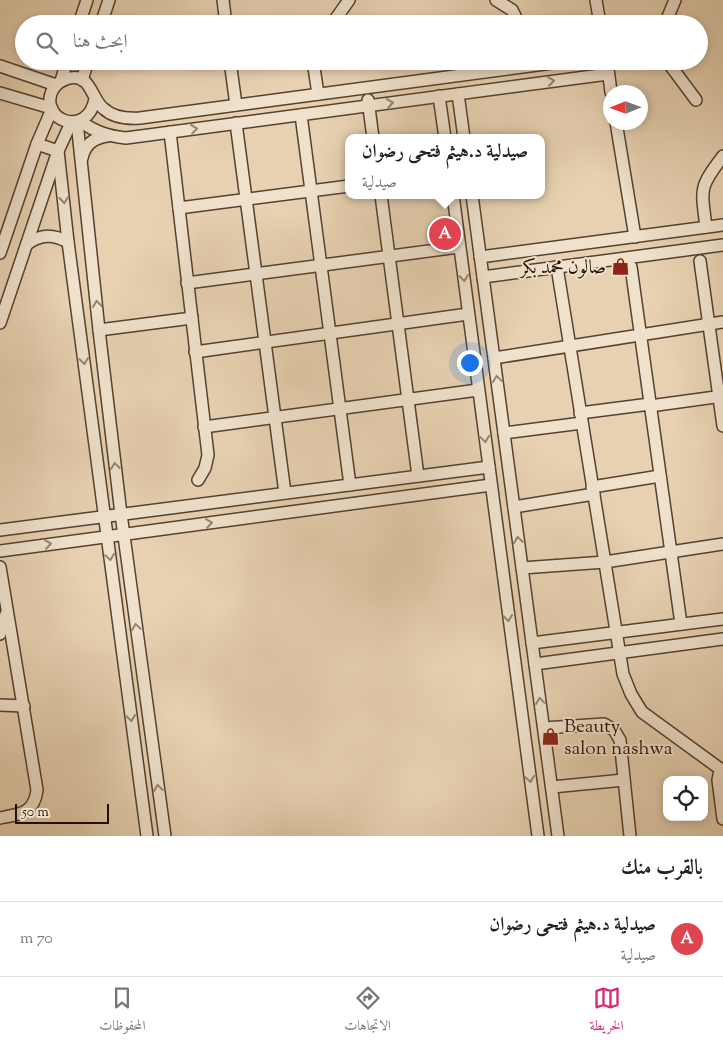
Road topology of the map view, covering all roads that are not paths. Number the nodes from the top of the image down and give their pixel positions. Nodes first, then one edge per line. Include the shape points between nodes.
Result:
1 (87, 0) edge
2 (109, 0) edge
3 (223, 0) edge
4 (348, 0) edge
5 (496, 0) edge
6 (596, 0) edge
7 (675, 0) edge
8 (82, 15) edge
9 (104, 15) edge
10 (225, 15) edge
11 (338, 15) edge
12 (514, 15) edge
13 (598, 15) edge
14 (669, 15) edge
15 (0, 66) edge
16 (64, 70) edge
17 (85, 70) edge
18 (231, 70) edge
19 (314, 70) edge
20 (485, 70) edge
21 (608, 70) edge
22 (674, 70) edge
23 (608, 74) junction
24 (82, 80) junction
25 (59, 83) junction
26 (610, 85) edge
27 (366, 88) junction
28 (0, 93) edge
29 (318, 94) junction
30 (458, 94) junction
31 (440, 96) junction
32 (95, 99) junction
33 (696, 100) dead end
34 (236, 105) junction
35 (369, 106) junction
36 (52, 109) junction
37 (301, 115) junction
38 (127, 119) junction
39 (76, 122) junction
40 (236, 123) junction
41 (617, 130) edge
42 (170, 132) junction
43 (372, 134) edge
44 (445, 134) edge
45 (463, 134) edge
46 (107, 136) junction
47 (126, 138) junction
48 (37, 144) junction
49 (58, 151) junction
50 (723, 156) edge
51 (81, 160) junction
52 (345, 187) edge
53 (311, 191) junction
54 (246, 199) junction
55 (382, 199) edge
56 (454, 199) edge
57 (473, 199) edge
58 (179, 208) junction
59 (723, 225) edge
60 (706, 227) junction
61 (635, 236) junction
62 (68, 242) junction
63 (27, 244) junction
64 (723, 245) edge
65 (460, 247) junction
66 (0, 253) edge
67 (389, 256) junction
68 (480, 257) junction
69 (700, 261) dead end
70 (321, 265) junction
71 (556, 267) junction
72 (631, 267) dead end
73 (256, 274) junction
74 (483, 277) junction
75 (188, 283) junction
76 (468, 314) junction
77 (192, 318) junction
78 (723, 322) edge
79 (0, 323) edge
80 (398, 324) junction
81 (709, 325) junction
82 (99, 330) junction
83 (330, 333) junction
84 (640, 335) junction
85 (265, 342) junction
86 (570, 346) junction
87 (196, 352) junction
88 (494, 358) junction
89 (105, 378) junction
90 (87, 382) junction
91 (478, 390) junction
92 (721, 396) edge
93 (408, 400) junction
94 (650, 405) junction
95 (340, 409) junction
96 (275, 417) junction
97 (581, 418) junction
98 (723, 426) edge
99 (204, 427) junction
100 (504, 433) junction
101 (489, 467) junction
102 (418, 476) junction
103 (660, 476) junction
104 (198, 480) dead end
105 (350, 484) junction
106 (491, 486) junction
107 (298, 491) junction
108 (593, 491) junction
109 (285, 493) junction
110 (514, 507) junction
111 (300, 510) junction
112 (121, 514) junction
113 (105, 516) junction
114 (0, 530) edge
115 (124, 534) junction
116 (107, 536) junction
117 (723, 544) edge
118 (0, 551) edge
119 (670, 552) junction
120 (605, 562) junction
121 (0, 567) edge
122 (522, 568) junction
123 (525, 588) junction
124 (505, 593) junction
125 (7, 610) junction
126 (723, 619) edge
127 (680, 624) junction
128 (616, 632) junction
129 (0, 634) edge
130 (723, 639) edge
131 (532, 643) junction
132 (620, 653) junction
133 (535, 664) junction
134 (0, 704) edge
135 (24, 706) junction
136 (544, 728) junction
137 (151, 739) junction
138 (135, 742) junction
139 (723, 771) edge
140 (624, 780) junction
141 (552, 787) junction
142 (556, 817) junction
143 (0, 818) edge
144 (723, 819) edge
145 (536, 821) junction
146 (147, 836) edge
147 (165, 836) edge
148 (538, 836) edge
149 (558, 836) edge
150 (630, 836) edge

1 - 8 street
2 - 9 street
3 - 10 street
4 - 11 street
5 - 12 street
6 - 13 street
7 - 14 street
15 - 25 street
16 - 25 street
17 - 24 street
18 - 34 street
19 - 29 street
20 - 27 street
21 - 23 street
22 - 33 street
23 - 26 street
30 -> 23 street
24 - 25 street via 75,78
24 - 32 street via 93,91
25 - 36 street via 51,96
27 - 29 street
27 - 35 street
28 - 36 street
29 - 34 street
30 - 31 street
30 - 45 street
35 -> 31 street
31 - 44 street
32 - 38 street via 114,116
32 - 39 street via 88,116
34 - 38 street
35 - 37 street
35 - 43 street
36 - 39 street via 60,119
36 - 48 street
37 - 40 street
37 - 53 street
38 - 47 street
39 - 46 street
39 - 49 street
39 - 51 street
42 -> 40 street
40 - 54 street
41 - 61 street
42 - 47 street
42 - 58 street
46 - 47 street
46 - 51 street via 92,140
48 - 49 street
48 - 66 street
49 -> 62 street
49 - 63 street
50 - 60 street via 704,184 702,197
82 -> 51 street
52 - 53 street
53 - 54 street
53 - 70 street
54 - 58 street
54 - 73 street
55 - 67 street
56 - 65 street
57 - 68 street
58 - 75 street
59 - 60 street
60 - 61 street
61 - 68 street
62 - 63 street via 47,235
62 -> 90 street
63 - 79 street
64 - 71 street
65 - 67 street
65 -> 76 street
67 - 70 street
67 - 80 street
68 - 74 street
69 - 81 street
70 - 73 street
70 - 83 street
71 - 74 street
71 - 86 street
72 - 84 street
73 - 75 street
73 - 85 street
74 - 88 street
75 - 77 street
76 - 80 street
76 - 91 street
77 - 82 street
77 - 87 street
78 - 81 street
80 - 83 street
80 - 93 street
81 - 84 street
81 - 92 street
82 - 89 street
83 - 85 street
83 - 95 street
84 - 86 street
84 - 94 street
85 - 87 street
85 - 96 street
86 - 88 street
86 - 97 street
87 - 99 street
100 -> 88 street
89 - 90 street
112 -> 89 street
90 - 113 street
91 - 93 street
91 -> 101 street
92 - 94 street
92 - 98 street
93 - 95 street
93 - 102 street
94 - 97 street
94 - 103 street
95 - 96 street
95 - 105 street
96 - 99 street
96 - 109 street
97 - 100 street
97 - 108 street
99 - 104 street via 208,454
100 - 110 street
101 - 102 street
101 - 106 street
102 - 105 street
103 - 108 street
103 - 119 street
105 - 107 street
106 - 111 street
106 - 124 street
107 - 109 street
107 - 111 street
108 - 110 street
108 - 120 street
109 - 112 street
122 -> 110 street
115 -> 111 street
112 - 113 street
112 - 115 street
113 - 114 street
113 - 116 street
115 - 116 street
137 -> 115 street
118 -> 116 street
116 -> 138 street
117 - 119 street
119 - 120 street
119 - 127 street
120 - 122 street
120 - 128 street
121 - 125 street
122 - 123 street
123 - 124 street
123 - 131 street
124 -> 145 street
125 - 129 street
125 - 135 street
126 - 127 street
127 - 128 street
128 - 131 street
128 - 132 street
130 - 132 street
131 - 133 street
132 - 133 street
132 - 139 street via 625,681 642,712
136 -> 133 street
134 - 135 street
135 - 143 street via 36,797 23,814
136 - 140 street via 610,726 620,740
136 - 141 street
137 - 138 street
147 -> 137 street
138 - 146 street
139 - 144 street via 718,780
140 - 141 street
140 - 150 street
141 - 142 street
142 - 145 street
142 - 149 street
145 - 148 street

